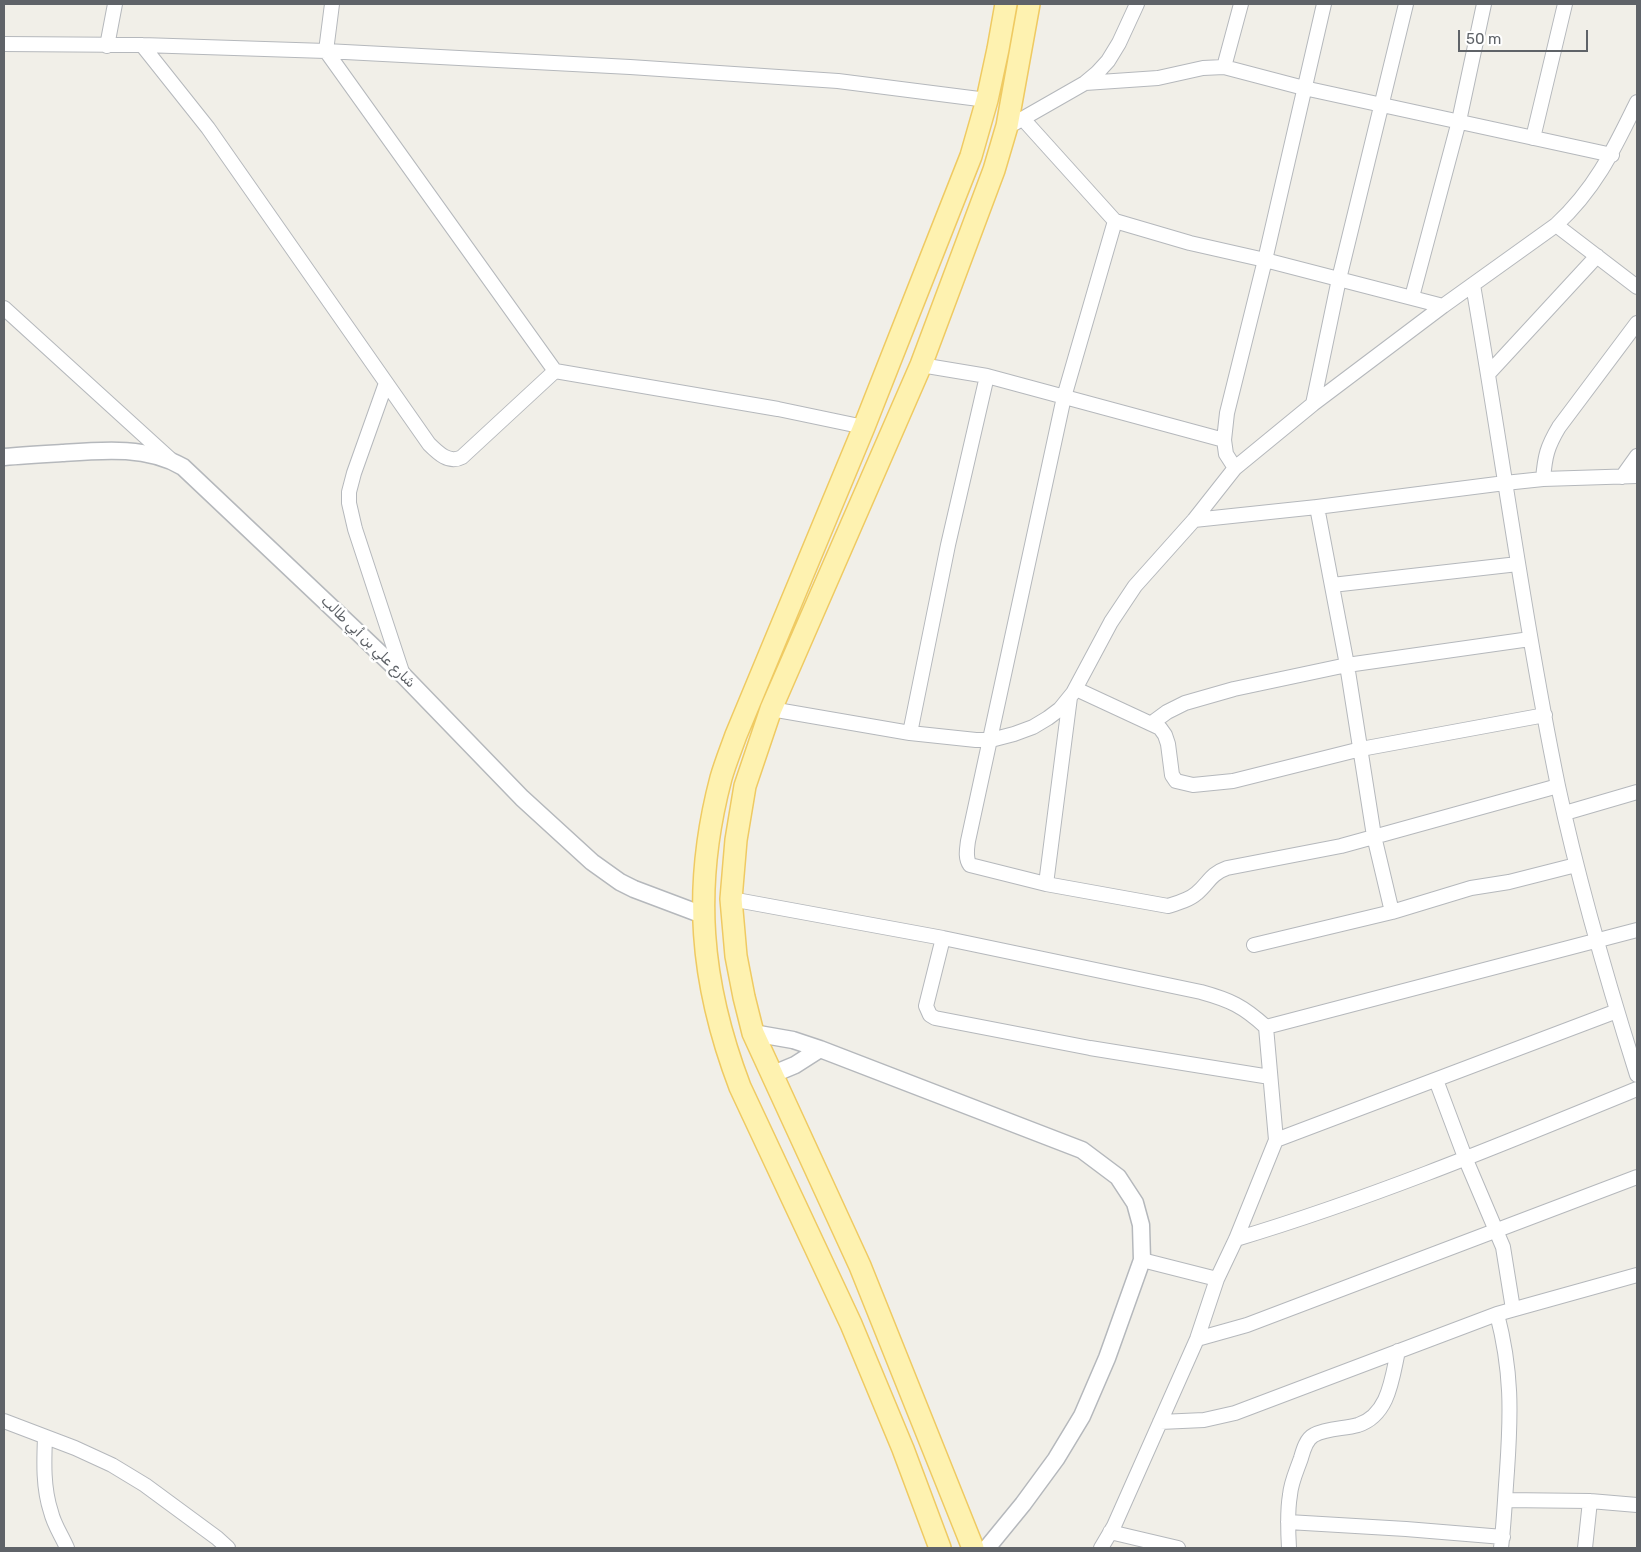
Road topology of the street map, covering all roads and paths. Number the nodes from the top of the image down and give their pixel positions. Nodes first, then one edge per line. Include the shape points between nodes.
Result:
1 (114, 4) edge
2 (332, 4) edge
3 (1006, 4) edge
4 (1029, 4) edge
5 (1137, 4) edge
6 (1240, 4) edge
7 (1324, 4) edge
8 (1406, 4) edge
9 (1484, 4) edge
10 (1565, 4) edge
11 (4, 44) edge
12 (142, 45) junction
13 (107, 46) junction
14 (326, 51) junction
15 (1224, 67) junction
16 (1085, 83) junction
17 (1304, 88) junction
18 (987, 100) junction
19 (1637, 102) edge
20 (1382, 105) junction
21 (1459, 121) junction
22 (1015, 122) junction
23 (1533, 138) junction
24 (1612, 155) junction
25 (1115, 221) junction
26 (1556, 225) junction
27 (1597, 256) junction
28 (1265, 260) junction
29 (1340, 279) junction
30 (1473, 285) junction
31 (1637, 287) edge
32 (1412, 297) junction
33 (1443, 306) junction
34 (4, 308) edge
35 (1637, 323) edge
36 (921, 365) junction
37 (555, 371) junction
38 (1488, 374) junction
39 (987, 376) junction
40 (386, 382) junction
41 (1064, 397) junction
42 (1313, 404) junction
43 (864, 427) junction
44 (1224, 440) junction
45 (1637, 456) edge
46 (4, 457) edge
47 (170, 459) junction
48 (1235, 468) junction
49 (1637, 476) edge
50 (1622, 477) junction
51 (1543, 480) junction
52 (1505, 483) junction
53 (1317, 507) junction
54 (1194, 520) junction
55 (1518, 564) junction
56 (1332, 585) junction
57 (1530, 639) junction
58 (1347, 665) junction
59 (403, 675) junction
60 (1073, 693) junction
61 (771, 709) junction
62 (1545, 715) junction
63 (1152, 723) junction
64 (910, 733) junction
65 (991, 740) junction
66 (1361, 749) junction
67 (1558, 786) junction
68 (1637, 792) edge
69 (1565, 813) junction
70 (1374, 836) junction
71 (1576, 865) junction
72 (1046, 884) junction
73 (732, 899) junction
74 (1392, 912) junction
75 (703, 915) junction
76 (1637, 930) edge
77 (943, 938) junction
78 (1596, 942) junction
79 (1254, 946) dead end
80 (1617, 1011) junction
81 (1266, 1027) junction
82 (754, 1033) junction
83 (820, 1048) junction
84 (771, 1075) junction
85 (1637, 1075) edge
86 (1270, 1077) junction
87 (1436, 1080) junction
88 (1637, 1089) edge
89 (1276, 1140) junction
90 (1466, 1160) junction
91 (1637, 1177) edge
92 (1496, 1230) junction
93 (1236, 1239) junction
94 (1142, 1260) junction
95 (1637, 1275) edge
96 (1217, 1279) junction
97 (878, 1309) junction
98 (1514, 1309) junction
99 (1497, 1314) junction
100 (852, 1324) junction
101 (1197, 1339) junction
102 (1398, 1351) junction
103 (4, 1422) edge
104 (1160, 1422) junction
105 (45, 1437) junction
106 (1505, 1500) junction
107 (1590, 1502) junction
108 (1637, 1505) edge
109 (1288, 1522) junction
110 (1110, 1532) junction
111 (1502, 1542) edge
112 (67, 1548) edge
113 (228, 1548) edge
114 (940, 1548) edge
115 (973, 1548) edge
116 (988, 1548) edge
117 (1101, 1548) edge
118 (1178, 1548) edge
119 (1289, 1548) edge
120 (1585, 1548) edge

1 - 13 street
2 - 14 street
3 - 18 main road
4 - 22 main road
5 - 16 street via 1120,43 1108,61
6 - 15 street
7 - 17 street
8 - 20 street
9 - 21 street
10 - 23 street
11 - 13 street
12 - 13 street
12 - 14 street
12 - 40 street via 208,128
14 - 18 street via 838,81
14 - 37 street
15 - 16 street via 1158,78
15 - 17 street
16 - 22 street
17 - 20 street
17 - 28 street
18 - 43 main road via 971,156
19 - 24 street
20 - 21 street
20 - 29 street
21 - 23 street
21 - 32 street
22 - 25 street via 1058,159
22 - 36 main road
23 - 24 street
24 - 26 street via 1587,192
25 - 28 street
25 - 41 street
26 - 27 street
26 - 30 street
27 - 31 street
27 - 38 street
28 - 29 street
28 - 44 street via 1227,413
29 - 32 street
29 - 42 street
30 - 33 street
30 - 38 street
32 - 33 street
33 - 42 street
34 - 47 street
35 - 51 street via 1550,442
36 - 39 street
36 - 61 main road
37 - 40 street via 457,460 440,454 429,444
37 - 43 street
38 - 52 street
39 - 41 street
39 - 64 street via 946,554
40 - 59 street via 354,473 349,503
41 - 44 street
41 - 65 street
42 - 48 street
43 - 75 main road via 736,735 712,822
44 - 48 street via 1226,454
45 - 50 street
46 - 47 street, شارع علي بن أبي طالب via 114,450
47 - 59 street, شارع علي بن أبي طالب via 184,467
48 - 54 street
49 - 50 street
50 - 51 street
51 - 52 street
52 - 53 street
52 - 55 street
53 - 54 street
53 - 56 street
54 - 60 street via 1135,586 1111,622
55 - 56 street
55 - 57 street
56 - 58 street
57 - 58 street
57 - 62 street
58 - 63 street via 1185,702
58 - 66 street
59 - 75 street, شارع علي بن أبي طالب via 522,798 592,862 634,890
60 - 63 street
60 - 65 street via 1048,718 1033,727
60 - 72 street
61 - 64 street
61 - 73 main road via 745,786 736,840
62 - 66 street
62 - 67 street
63 - 66 street via 1165,735 1176,781 1194,785 1233,781
64 - 65 street
65 - 72 street via 968,841 967,861 980,868
66 - 70 street
67 - 69 street
67 - 70 street
68 - 69 street
69 - 71 street
70 - 72 street via 1227,868 1216,872 1196,894 1168,906
70 - 74 street
71 - 74 street via 1470,888
71 - 78 street
73 - 77 street
73 - 82 main road via 736,956
74 - 79 street
75 - 100 main road via 712,997 726,1049 740,1087
76 - 78 street
77 - 81 street via 1200,992 1243,1007
77 - 86 street via 926,1006 935,1018 1090,1048
78 - 80 street
78 - 81 street
80 - 85 street
80 - 87 street
81 - 86 street
82 - 83 street
82 - 84 main road
83 - 84 street
83 - 94 street via 1082,1150 1118,1177 1135,1203 1141,1225
84 - 97 main road
86 - 89 street
87 - 89 street
87 - 90 street
88 - 90 street
89 - 93 street
90 - 92 street
90 - 93 street via 1304,1219
91 - 92 street
92 - 98 street via 1506,1260
92 - 101 street via 1247,1325
93 - 96 street
94 - 96 street
94 - 116 street via 1082,1416 1056,1459
95 - 98 street
96 - 101 street
97 - 100 main road
97 - 115 main road
98 - 99 street
99 - 102 street
99 - 106 street via 1510,1385
100 - 114 main road
101 - 104 street
102 - 104 street via 1235,1413 1204,1420
102 - 109 street via 1385,1401 1370,1419 1309,1439 1290,1494
103 - 105 street
104 - 110 street
105 - 112 street via 46,1493 50,1512
105 - 113 street via 112,1465 145,1485
106 - 107 street
106 - 111 street
107 - 108 street
107 - 120 street
109 - 111 street via 1406,1529
109 - 119 street
110 - 117 street
110 - 118 street

